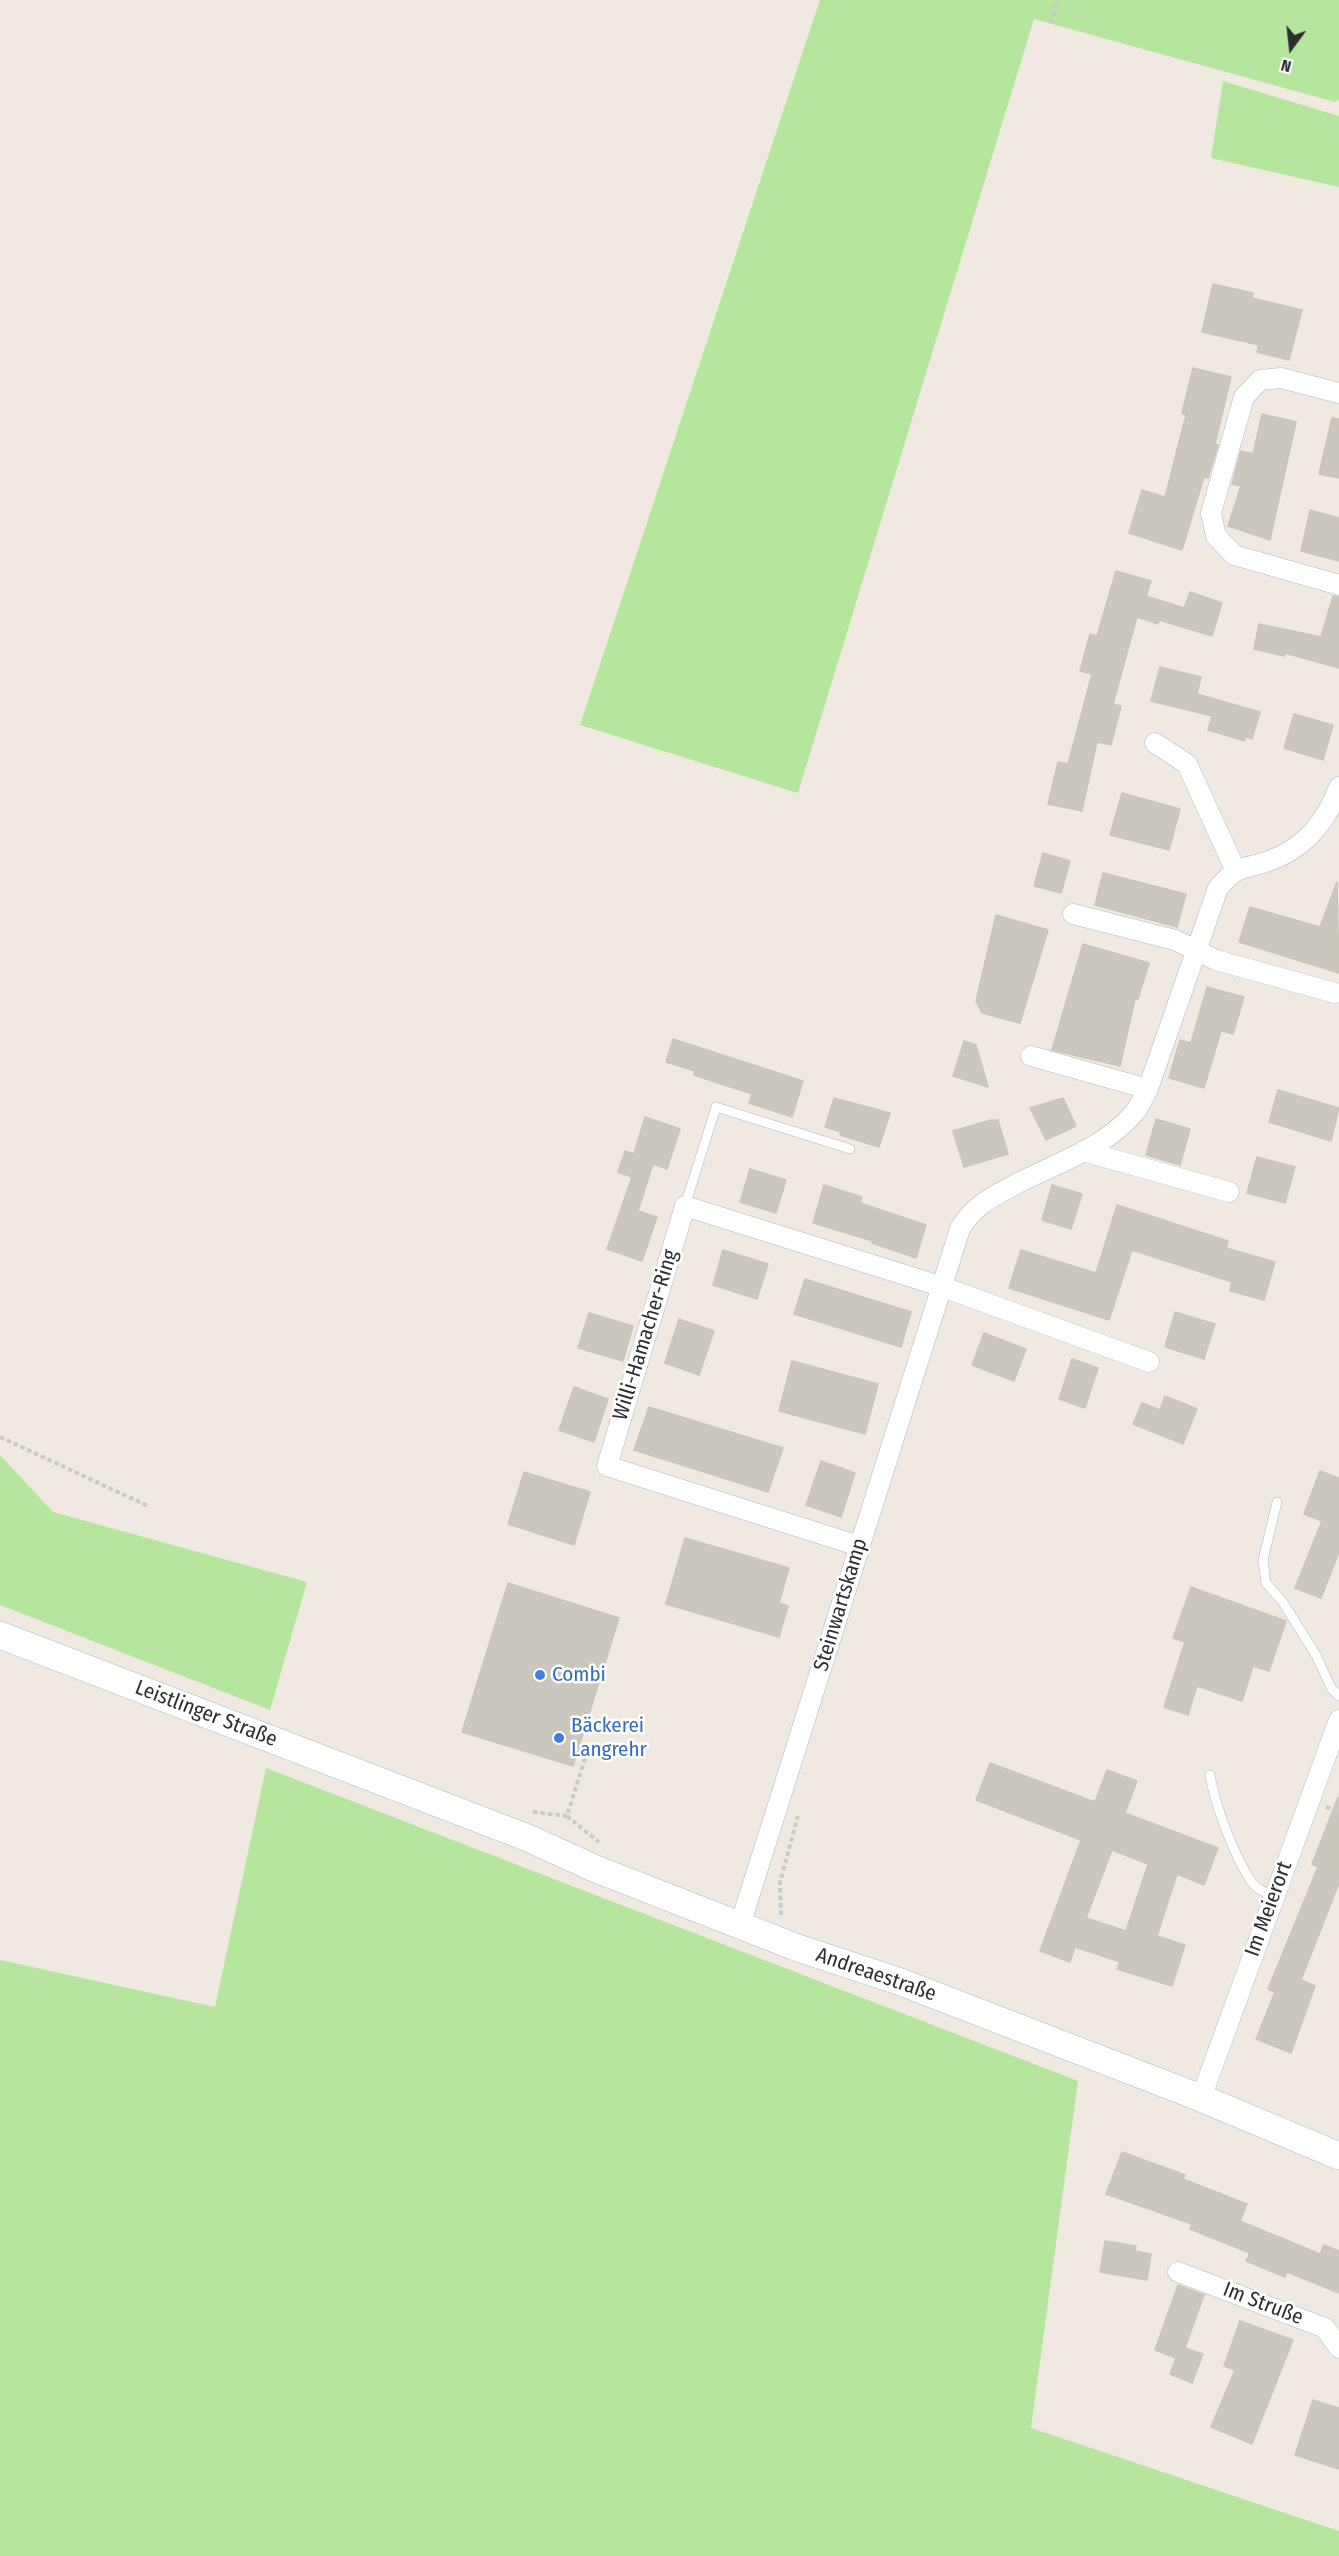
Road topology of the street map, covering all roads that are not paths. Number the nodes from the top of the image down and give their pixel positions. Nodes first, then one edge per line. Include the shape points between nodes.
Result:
1 (1339, 393) edge
2 (1339, 585) edge
3 (1155, 743) dead end
4 (1339, 787) edge
5 (1235, 869) junction
6 (1073, 914) dead end
7 (1195, 950) junction
8 (1335, 993) dead end
9 (1031, 1056) dead end
10 (1148, 1089) junction
11 (850, 1149) dead end
12 (1083, 1151) junction
13 (1229, 1192) dead end
14 (685, 1206) junction
15 (940, 1286) junction
16 (1149, 1362) dead end
17 (1277, 1502) dead end
18 (859, 1546) junction
19 (0, 1635) edge
20 (1339, 1696) edge
21 (1339, 1720) edge
22 (1210, 1775) dead end
23 (413, 1793) joint
24 (1274, 1896) junction
25 (740, 1925) junction
26 (1201, 2098) junction
27 (1339, 2156) edge
28 (1178, 2272) dead end
29 (1339, 2348) edge

1 - 2 street via 1281,378 1260,380 1244,397 1211,513 1216,536 1234,555
3 - 5 street via 1187,764
4 - 5 street via 1314,833 1293,850
5 - 7 street, Steinwartskamp via 1218,888
6 - 7 street via 1175,940
7 - 8 street via 1216,960
7 - 10 street, Steinwartskamp
9 - 10 street
10 - 12 street, Steinwartskamp via 1134,1113
11 - 14 lane via 716,1107
12 - 13 street
12 - 15 street, Steinwartskamp via 983,1201 968,1215
14 - 15 street
14 - 18 street, Willi-Hamacher-Ring via 607,1466
15 - 16 street
15 - 18 street, Steinwartskamp
17 - 20 lane via 1263,1560 1266,1582
18 - 25 street, Steinwartskamp
19 - 23 street, Leistlinger Straße
21 - 24 street, Im Meierort
22 - 24 lane via 1219,1812 1251,1881
23 - 25 street, Andreaestraße
24 - 26 street, Im Meierort
25 - 26 street, Andreaestraße via 898,1981
26 - 27 street, Andreaestraße
28 - 29 street, Im Struße via 1325,2328

